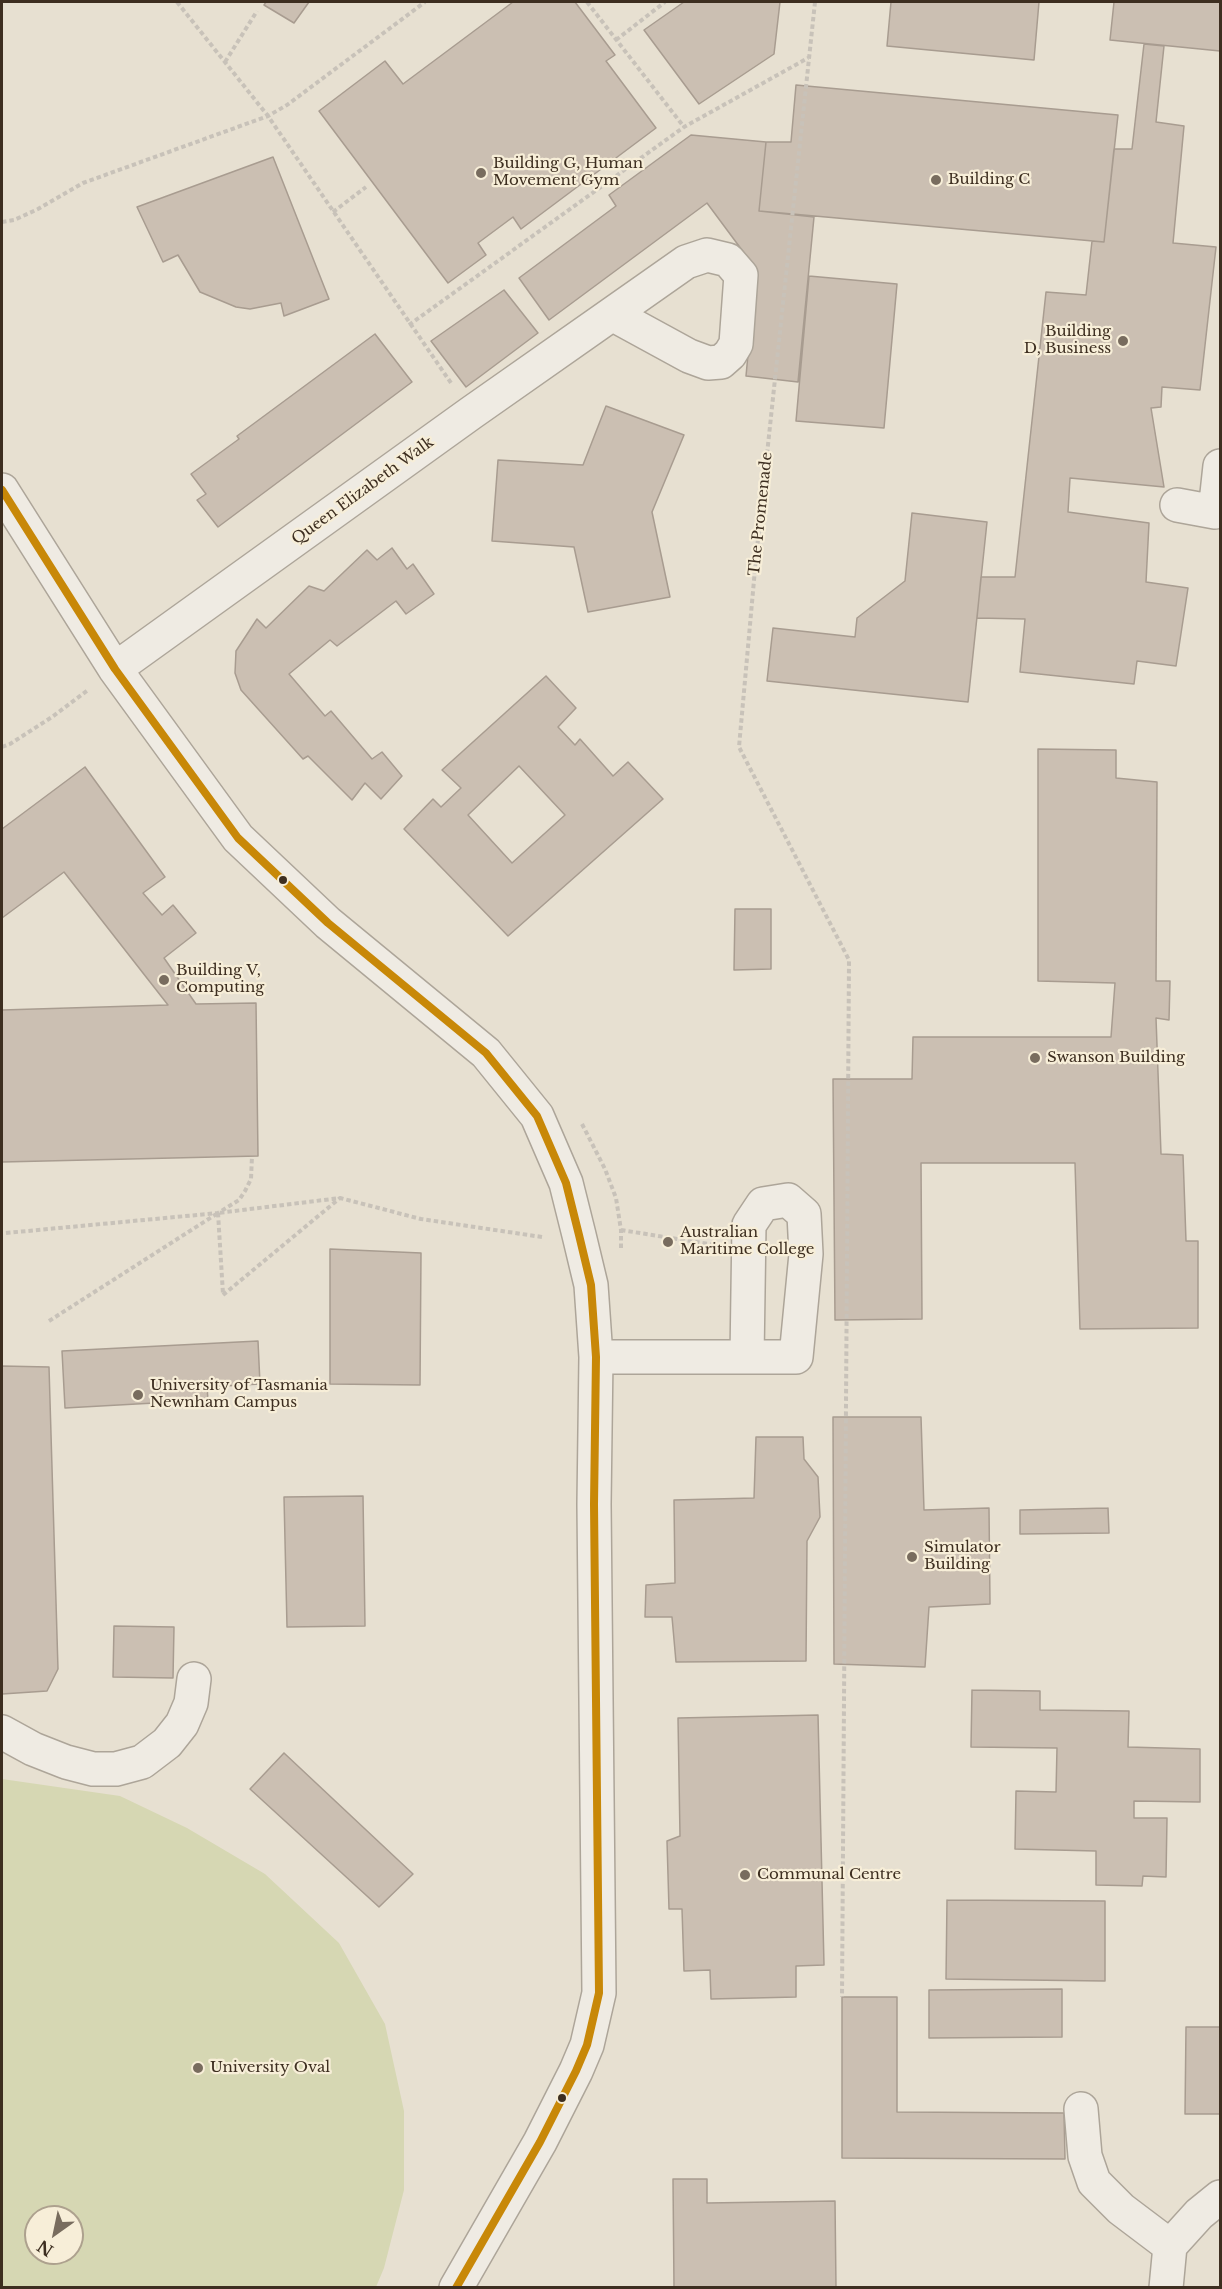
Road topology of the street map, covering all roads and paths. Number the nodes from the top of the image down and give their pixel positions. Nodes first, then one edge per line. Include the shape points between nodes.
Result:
1 (177, 2) edge
2 (425, 2) edge
3 (587, 2) edge
4 (665, 2) edge
5 (815, 2) edge
6 (257, 11) dead end
7 (616, 40) junction
8 (808, 58) junction
9 (225, 62) junction
10 (268, 116) junction
11 (684, 127) junction
12 (366, 187) dead end
13 (333, 212) junction
14 (2, 222) edge
15 (612, 314) dead end
16 (410, 325) junction
17 (471, 413) junction
18 (1221, 466) edge
19 (2, 490) edge
20 (1177, 505) dead end
21 (115, 669) junction
22 (2, 747) edge
23 (252, 1156) dead end
24 (340, 1198) junction
25 (218, 1213) junction
26 (621, 1230) dead end
27 (6, 1233) dead end
28 (547, 1238) dead end
29 (725, 1247) dead end
30 (49, 1321) dead end
31 (596, 1357) junction
32 (747, 1357) dead end
33 (194, 1679) dead end
34 (2, 1732) edge
35 (842, 1997) dead end
36 (1081, 2109) dead end
37 (1221, 2197) edge
38 (1170, 2246) junction
39 (456, 2288) edge
40 (1166, 2288) edge

1 - 9 path
2 - 10 path
3 - 7 path
4 - 7 path
5 - 8 path, The Promenade
6 - 9 path
7 - 11 path
8 - 11 path
8 - 35 path, The Promenade via 739,747 849,960
9 - 10 path
10 - 13 path
10 - 14 path via 83,183 38,209
11 - 16 path
12 - 13 path
13 - 16 path
15 - 17 street, Queen Elizabeth Walk
16 - 17 path
17 - 21 street, Queen Elizabeth Walk
18 - 20 street via 1215,512
19 - 21 street
21 - 22 path via 52,717
21 - 31 street via 238,838 328,924 486,1053 537,1116 566,1183 591,1285
23 - 25 path via 251,1179 245,1191 239,1200
24 - 25 path
24 - 25 path via 223,1295
24 - 28 path via 421,1219
25 - 27 path
25 - 30 path
26 - 29 path
31 - 32 street
31 - 39 street via 599,1993 587,2045 576,2071
33 - 34 street via 191,1703 182,1724 167,1743 142,1762 116,1769 93,1769 33,1749
36 - 38 street via 1085,2156 1094,2182 1121,2209
37 - 38 street
38 - 40 street

